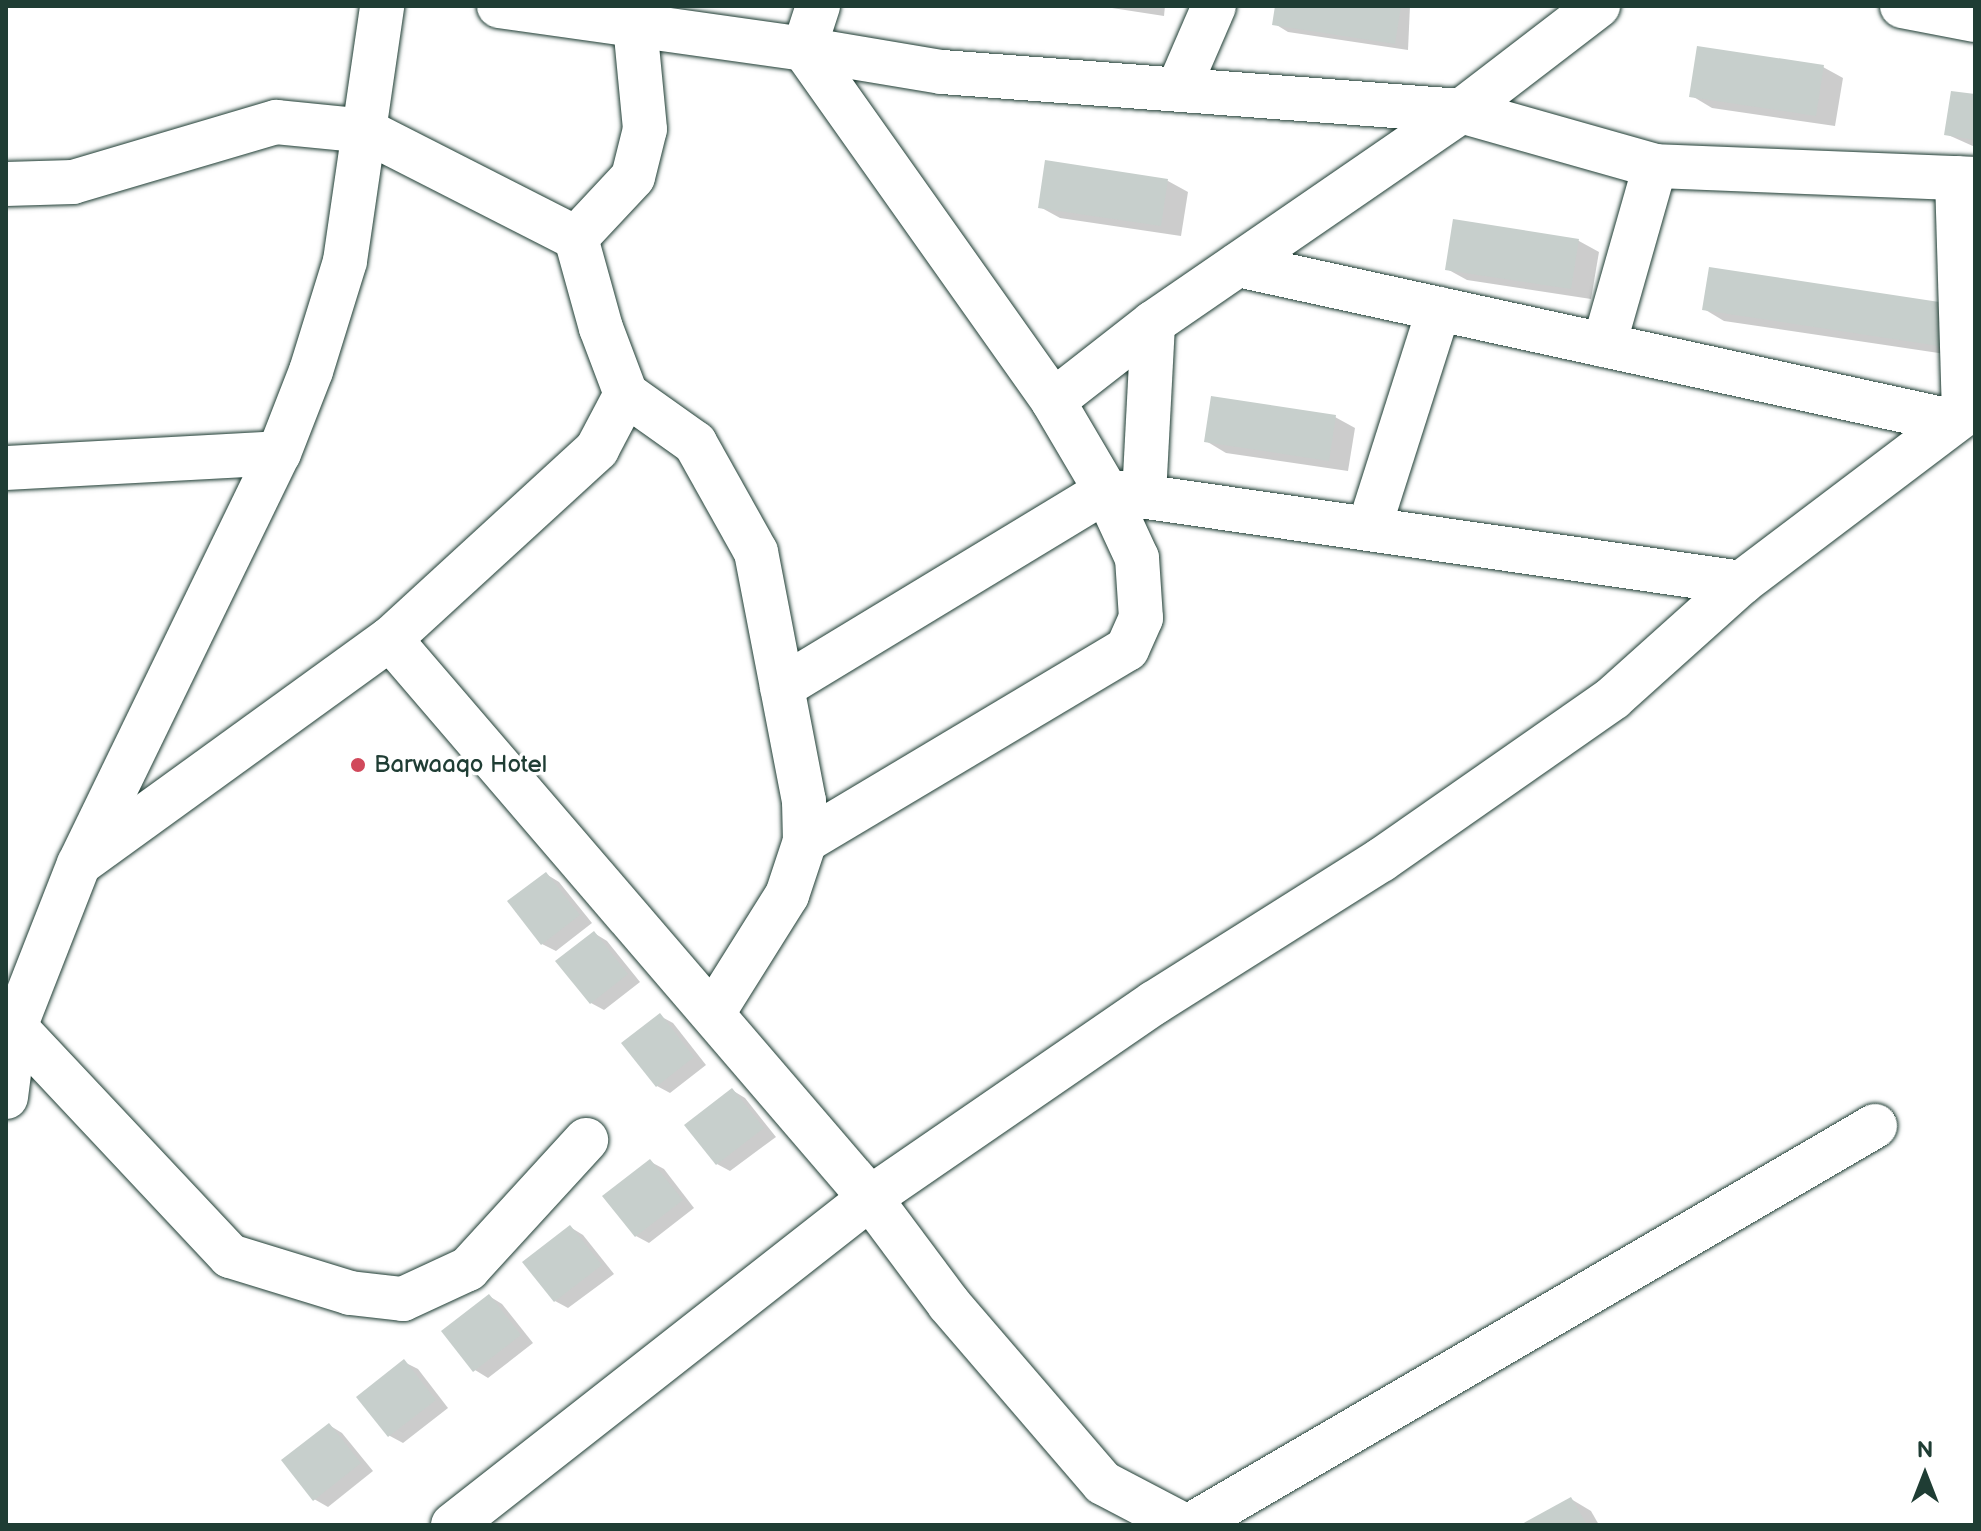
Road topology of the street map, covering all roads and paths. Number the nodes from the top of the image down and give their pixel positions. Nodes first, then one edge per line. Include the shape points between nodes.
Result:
1 (382, 6) edge
2 (499, 6) edge
3 (818, 6) edge
4 (1214, 6) edge
5 (1598, 6) edge
6 (1902, 6) edge
7 (1971, 15) edge
8 (635, 25) junction
9 (804, 49) junction
10 (1179, 87) junction
11 (1461, 111) junction
12 (366, 131) junction
13 (1655, 166) junction
14 (1966, 178) edge
15 (6, 184) edge
16 (576, 238) junction
17 (1238, 265) junction
18 (1439, 309) junction
19 (1153, 323) junction
20 (1604, 345) junction
21 (626, 394) junction
22 (1053, 401) junction
23 (1963, 413) edge
24 (279, 453) junction
25 (6, 468) edge
26 (1125, 493) junction
27 (1369, 528) junction
28 (1741, 583) junction
29 (390, 639) junction
30 (782, 687) junction
31 (805, 841) junction
32 (79, 864) junction
33 (713, 1013) junction
34 (10, 1028) edge
35 (6, 1097) edge
36 (1875, 1126) dead end
37 (586, 1140) dead end
38 (870, 1198) junction
39 (453, 1525) edge
40 (1183, 1525) edge
41 (1191, 1525) edge

1 - 12 street
2 - 8 street
3 - 9 street
4 - 10 street
5 - 11 street
6 - 7 street
8 - 9 street
8 - 16 street via 645,129 633,177
9 - 10 street via 942,72
9 - 22 street
10 - 11 street
11 - 13 street
11 - 17 street
12 - 15 street via 276,122 73,182
12 - 16 street
12 - 24 street via 345,261
13 - 14 street
13 - 20 street
14 - 23 street
16 - 21 street
17 - 18 street
17 - 19 street
18 - 20 street
18 - 27 street
19 - 22 street
19 - 26 street
20 - 23 street
21 - 29 street via 597,449
21 - 30 street via 695,443 756,552
22 - 26 street
23 - 28 street
24 - 25 street
24 - 32 street
26 - 27 street
26 - 30 street
26 - 31 street via 1141,618 1127,649
27 - 28 street
28 - 38 street via 1613,698 1381,860 1154,1003
29 - 32 street
29 - 33 street
30 - 31 street via 804,801
31 - 33 street via 787,895
32 - 34 street
33 - 38 street
34 - 35 street
34 - 37 street via 230,1256 350,1293 403,1299 468,1269
36 - 41 street
38 - 39 street
38 - 40 street via 949,1304 1103,1483

